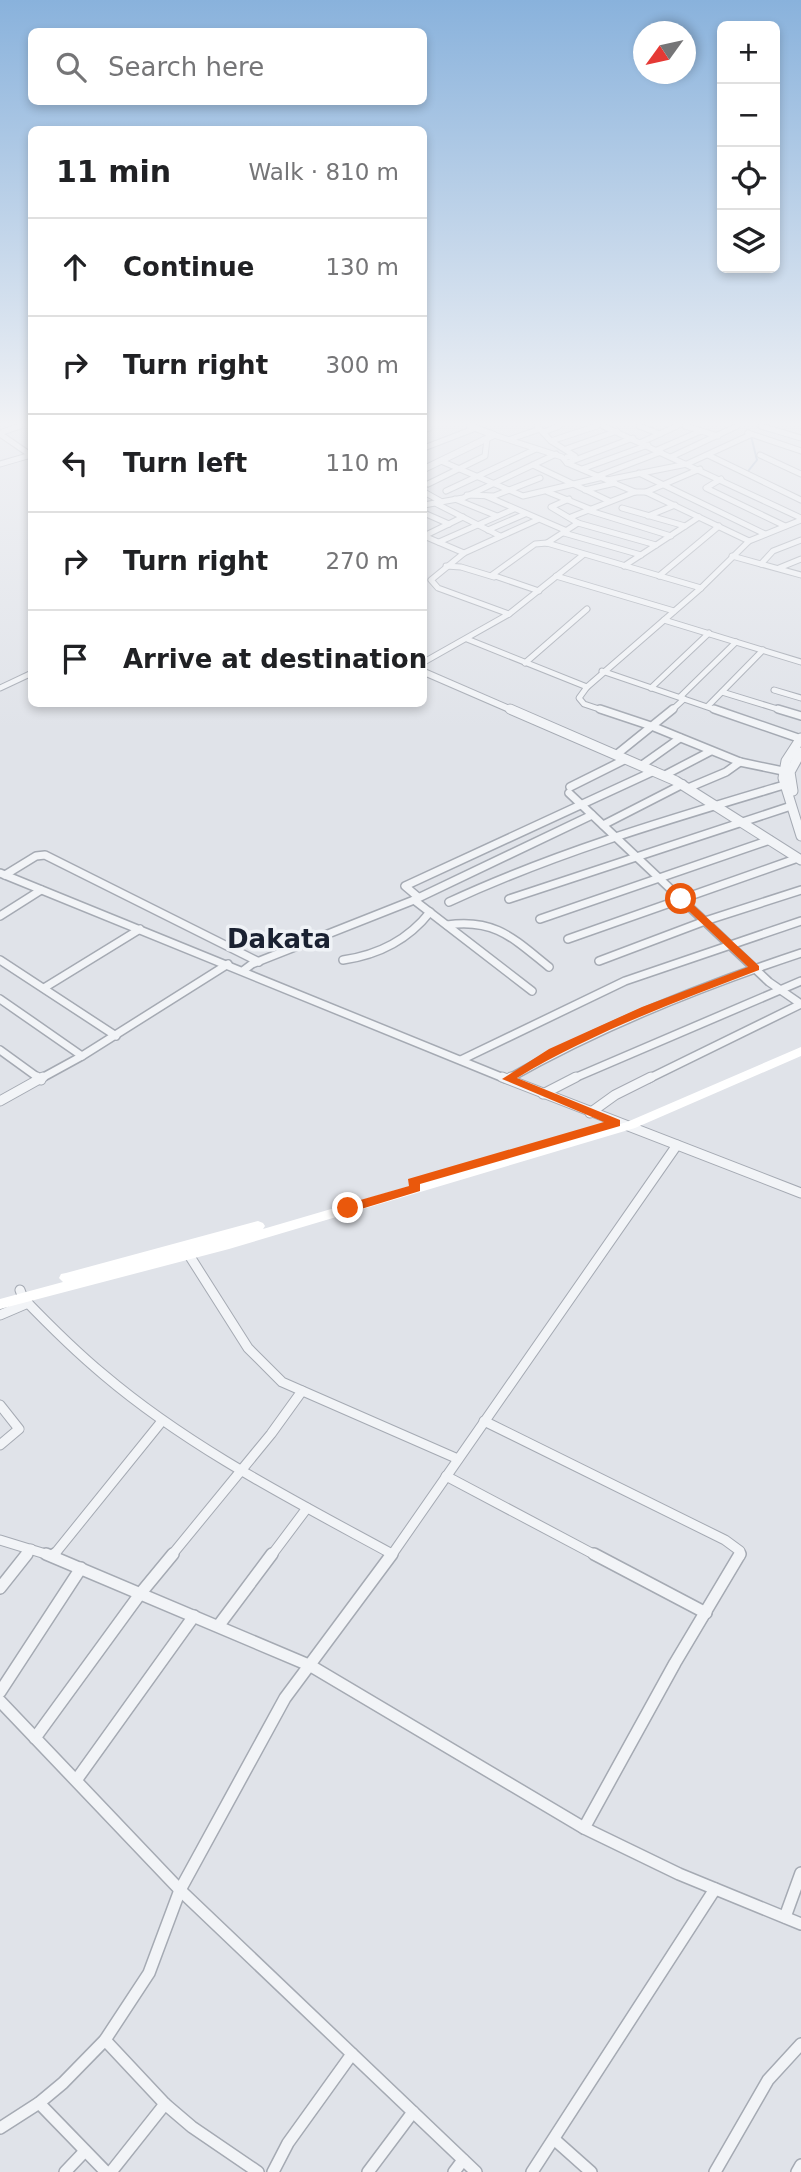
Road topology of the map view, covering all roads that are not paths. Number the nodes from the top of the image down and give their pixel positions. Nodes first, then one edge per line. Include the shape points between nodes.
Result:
1 (473, 527) edge
2 (483, 527) edge
3 (494, 527) edge
4 (520, 527) edge
5 (555, 527) edge
6 (572, 527) edge
7 (593, 527) edge
8 (644, 527) edge
9 (683, 527) edge
10 (717, 527) edge
11 (722, 527) edge
12 (751, 527) edge
13 (782, 527) edge
14 (488, 530) junction
15 (566, 532) junction
16 (765, 534) junction
17 (500, 536) junction
18 (671, 536) junction
19 (427, 537) edge
20 (801, 540) edge
21 (749, 541) junction
22 (439, 542) junction
23 (547, 543) junction
24 (656, 545) junction
25 (464, 553) junction
26 (583, 555) junction
27 (641, 555) junction
28 (732, 556) junction
29 (801, 559) edge
30 (761, 564) junction
31 (446, 566) junction
32 (624, 566) junction
33 (779, 568) junction
34 (801, 575) edge
35 (556, 576) junction
36 (659, 576) junction
37 (494, 577) junction
38 (701, 588) junction
39 (539, 591) junction
40 (587, 609) dead end
41 (674, 611) junction
42 (509, 614) junction
43 (664, 620) junction
44 (709, 633) junction
45 (467, 639) junction
46 (736, 642) junction
47 (763, 650) junction
48 (427, 660) edge
49 (801, 662) edge
50 (525, 663) junction
51 (602, 671) junction
52 (427, 674) edge
53 (28, 675) edge
54 (2, 685) edge
55 (587, 687) junction
56 (651, 688) junction
57 (774, 690) dead end
58 (722, 692) junction
59 (682, 698) junction
60 (801, 698) edge
61 (708, 706) junction
62 (801, 716) edge
63 (654, 727) junction
64 (680, 738) junction
65 (801, 739) edge
66 (711, 751) junction
67 (801, 752) edge
68 (616, 755) junction
69 (626, 759) junction
70 (740, 762) junction
71 (642, 765) junction
72 (654, 771) junction
73 (783, 771) junction
74 (665, 775) junction
75 (787, 783) junction
76 (801, 785) edge
77 (685, 786) junction
78 (582, 805) junction
79 (715, 805) junction
80 (791, 806) junction
81 (592, 815) junction
82 (801, 815) edge
83 (744, 823) junction
84 (603, 825) junction
85 (615, 836) junction
86 (801, 836) edge
87 (769, 839) junction
88 (636, 856) junction
89 (800, 859) edge
90 (3, 874) edge
91 (659, 877) junction
92 (41, 890) junction
93 (801, 890) edge
94 (416, 898) junction
95 (509, 899) dead end
96 (681, 899) junction
97 (449, 902) dead end
98 (430, 912) junction
99 (0, 916) edge
100 (540, 919) dead end
101 (705, 921) junction
102 (801, 921) edge
103 (447, 925) junction
104 (140, 929) junction
105 (568, 939) dead end
106 (730, 944) junction
107 (801, 953) edge
108 (0, 960) edge
109 (343, 960) dead end
110 (599, 961) dead end
111 (258, 962) junction
112 (228, 964) junction
113 (549, 967) dead end
114 (755, 968) junction
115 (244, 970) junction
116 (801, 981) edge
117 (44, 988) junction
118 (780, 989) junction
119 (533, 991) dead end
120 (0, 999) edge
121 (801, 1004) edge
122 (116, 1036) junction
123 (801, 1043) edge
124 (0, 1050) edge
125 (801, 1051) edge
126 (82, 1056) junction
127 (461, 1060) junction
128 (752, 1069) junction
129 (508, 1079) junction
130 (41, 1080) junction
131 (543, 1094) junction
132 (0, 1101) edge
133 (590, 1113) junction
134 (616, 1123) junction
135 (631, 1125) junction
136 (677, 1145) junction
137 (414, 1185) junction
138 (801, 1193) edge
139 (189, 1255) junction
140 (0, 1295) edge
141 (24, 1297) junction
142 (0, 1304) edge
143 (0, 1315) edge
144 (302, 1391) junction
145 (0, 1405) edge
146 (162, 1421) junction
147 (484, 1421) junction
148 (0, 1445) edge
149 (458, 1459) junction
150 (241, 1469) junction
151 (446, 1476) junction
152 (307, 1507) junction
153 (0, 1540) edge
154 (32, 1549) junction
155 (391, 1553) junction
156 (53, 1556) junction
157 (81, 1568) junction
158 (0, 1588) edge
159 (140, 1594) junction
160 (706, 1613) junction
161 (194, 1616) junction
162 (219, 1625) junction
163 (311, 1666) junction
164 (0, 1692) edge
165 (0, 1701) edge
166 (35, 1738) junction
167 (77, 1779) junction
168 (584, 1828) junction
169 (801, 1873) edge
170 (715, 1889) junction
171 (180, 1891) junction
172 (785, 1917) junction
173 (801, 1924) edge
174 (105, 2040) junction
175 (801, 2044) edge
176 (352, 2054) junction
177 (39, 2103) junction
178 (165, 2104) junction
179 (413, 2112) junction
180 (0, 2128) edge
181 (555, 2140) junction
182 (85, 2151) junction
183 (463, 2160) junction
184 (801, 2165) edge
185 (65, 2172) edge
186 (106, 2172) edge
187 (111, 2172) edge
188 (258, 2172) edge
189 (273, 2172) edge
190 (368, 2172) edge
191 (454, 2172) edge
192 (476, 2172) edge
193 (532, 2172) edge
194 (591, 2172) edge
195 (715, 2172) edge
196 (797, 2172) edge

1 - 22 street
2 - 14 street
3 - 14 street
4 - 17 street
5 - 15 street
6 - 15 street
7 - 24 street
8 - 18 street
9 - 18 street
10 - 36 street
11 - 21 street
12 - 16 street
13 - 16 street
14 - 17 street
15 - 23 street
15 - 27 street
16 - 21 street
17 - 25 street
18 - 24 street
19 - 22 street
20 - 30 street via 773,551
21 - 28 street
22 - 25 street
23 - 26 street
23 - 37 street via 534,544 493,573
24 - 27 street
25 - 31 street
26 - 32 street
26 - 35 street
27 - 32 street
28 - 30 street
28 - 38 street
29 - 33 street
30 - 33 street
31 - 37 street
31 - 42 street via 431,580 433,584
32 - 36 street
33 - 34 street
35 - 39 street
35 - 41 street
36 - 38 street
37 - 39 street
38 - 41 street
39 - 42 street
40 - 50 street
41 - 43 street
42 - 45 street
43 - 44 street
43 - 51 street
44 - 46 street
44 - 56 street
45 - 48 street
45 - 50 street
46 - 47 street
46 - 59 street
47 - 49 street
47 - 58 street
50 - 55 street
51 - 55 street
51 - 56 street
52 - 68 street
53 - 54 street
55 - 63 street via 579,698 584,704
56 - 59 street
57 - 60 street
58 - 61 street
58 - 62 street
59 - 61 street
59 - 63 street
61 - 65 street
63 - 64 street
63 - 68 street
64 - 66 street
64 - 71 street
65 - 73 street
66 - 70 street
66 - 74 street
67 - 75 street
68 - 69 street
69 - 71 street
69 - 78 street via 570,790
70 - 73 street
70 - 77 street via 726,772
71 - 72 street
72 - 74 street
72 - 78 street
73 - 75 street
74 - 77 street
75 - 76 street
75 - 79 street
75 - 80 street
75 - 82 street
77 - 79 street
77 - 84 street
78 - 81 street
78 - 94 street via 405,886
79 - 83 street
79 - 85 street
80 - 83 street
80 - 86 street
81 - 84 street
81 - 94 street
83 - 87 street
83 - 88 street
84 - 85 street
85 - 88 street
85 - 97 street via 511,873
87 - 89 street
87 - 91 street
88 - 91 street
88 - 95 street
89 - 96 street
90 - 92 street
90 - 111 street via 45,855
91 - 96 street
91 - 100 street
92 - 99 street
92 - 104 street
93 - 101 street
94 - 98 street
94 - 111 street
96 - 101 street
96 - 105 street
98 - 103 street
98 - 109 street via 416,929 372,954
101 - 106 street
101 - 110 street
102 - 106 street
103 - 113 street via 485,923
103 - 119 street
104 - 112 street
104 - 117 street
106 - 114 street
106 - 127 street via 625,981
107 - 114 street
108 - 117 street
111 - 115 street
112 - 115 street
112 - 122 street
114 - 118 street
114 - 129 street via 646,1009 553,1052
115 - 127 street
116 - 118 street
117 - 122 street
118 - 121 street
118 - 131 street
120 - 126 street
121 - 133 street via 615,1095
122 - 126 street
123 - 128 main road
124 - 130 street
125 - 128 main road
126 - 130 street
127 - 129 street
128 - 134 main road
128 - 135 main road
129 - 131 street
130 - 132 street
131 - 133 street
133 - 134 street
134 - 135 street
134 - 137 main road
135 - 136 street
135 - 137 main road
136 - 138 street
136 - 147 street
137 - 139 main road
137 - 141 main road
139 - 141 main road
139 - 144 street via 248,1348 282,1382
140 - 141 main road
141 - 142 main road
141 - 143 street
141 - 146 street via 62,1340
144 - 149 street
144 - 150 street
145 - 148 street via 19,1429
146 - 150 street
146 - 156 street
147 - 149 street
147 - 160 street via 736,1546 740,1557
149 - 151 street
150 - 152 street
150 - 159 street
151 - 155 street
151 - 160 street
152 - 155 street
152 - 162 street
153 - 154 street
154 - 156 street
154 - 158 street
155 - 163 street
156 - 157 street
157 - 159 street
157 - 164 street
159 - 161 street
159 - 166 street
160 - 168 street
161 - 162 street
161 - 167 street
162 - 163 street
163 - 168 street
163 - 171 street via 285,1698
165 - 166 street
166 - 167 street
167 - 171 street
168 - 170 street
169 - 172 street
170 - 172 street
170 - 181 street
171 - 174 street via 149,1973
171 - 176 street
172 - 173 street
174 - 177 street
174 - 178 street
175 - 195 street via 768,2080
176 - 179 street
176 - 189 street via 288,2143
177 - 180 street
177 - 182 street
178 - 187 street
178 - 188 street
179 - 183 street
179 - 190 street
181 - 193 street
181 - 194 street
182 - 185 street
182 - 186 street
183 - 191 street
183 - 192 street
184 - 196 street

